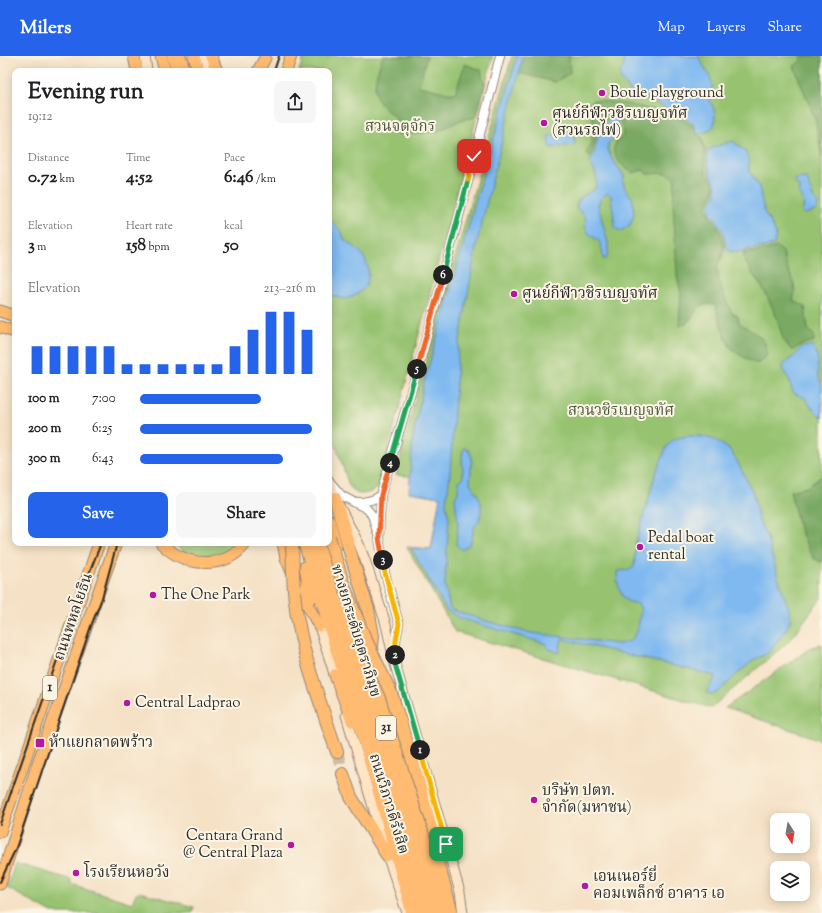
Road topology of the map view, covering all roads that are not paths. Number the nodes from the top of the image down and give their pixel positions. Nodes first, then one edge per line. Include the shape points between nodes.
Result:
1 (134, 56) edge
2 (146, 56) edge
3 (155, 56) edge
4 (161, 56) edge
5 (166, 56) edge
6 (173, 56) edge
7 (180, 56) edge
8 (187, 56) edge
9 (194, 56) edge
10 (291, 56) edge
11 (500, 56) edge
12 (209, 57) edge
13 (265, 57) edge
14 (136, 68) edge
15 (147, 68) edge
16 (158, 68) edge
17 (164, 68) edge
18 (169, 68) edge
19 (177, 68) edge
20 (183, 68) edge
21 (191, 68) edge
22 (197, 68) edge
23 (210, 68) edge
24 (215, 68) edge
25 (260, 68) edge
26 (262, 68) edge
27 (287, 68) edge
28 (0, 311) edge
29 (12, 315) edge
30 (0, 321) edge
31 (12, 325) edge
32 (0, 327) edge
33 (12, 331) edge
34 (332, 484) edge
35 (332, 490) edge
36 (381, 495) junction
37 (335, 498) junction
38 (355, 502) junction
39 (332, 531) edge
40 (379, 538) junction
41 (98, 546) edge
42 (115, 546) edge
43 (164, 546) edge
44 (243, 546) edge
45 (284, 546) edge
46 (288, 546) edge
47 (291, 546) edge
48 (292, 546) edge
49 (300, 546) edge
50 (305, 546) edge
51 (312, 546) edge
52 (322, 546) edge
53 (329, 546) edge
54 (332, 546) edge
55 (298, 567) junction
56 (311, 598) junction
57 (320, 626) junction
58 (395, 664) junction
59 (334, 675) junction
60 (371, 681) junction
61 (337, 752) tunnel mouth
62 (343, 774) tunnel mouth
63 (380, 797) junction
64 (0, 832) edge
65 (388, 855) junction
66 (0, 884) edge
67 (407, 913) edge
68 (412, 913) edge
69 (423, 913) edge
70 (432, 913) edge
71 (443, 913) edge
72 (452, 913) edge
73 (460, 913) edge
74 (463, 913) edge

1 - 14 main road
2 - 15 main road
3 - 16 main road
4 - 17 main road
5 - 18 highway
6 - 19 highway
7 - 20 main road
8 - 21 main road
9 - 22 main road
10 - 27 main road
11 - 36 street via 428,332
12 - 23 main road
12 - 24 main road
13 - 25 main road
13 - 26 main road
28 - 29 main road
30 - 31 main road
32 - 33 main road
34 - 38 street via 342,496
35 - 37 main road, 31
36 - 38 street via 369,501
36 - 40 street
37 - 58 main road, 31 via 365,560 385,621
37 - 72 highway via 368,609 373,636 372,663 414,784
38 - 40 street via 372,515
39 - 60 main road via 368,660
40 - 58 street via 385,573 399,624
41 - 64 main road, ถนนพหลโยธิน / 1
42 - 66 main road, ถนนพหลโยธิน / 1 via 37,766
43 - 44 main road via 179,556 203,563 218,562 234,555
45 - 57 main road via 300,591
46 - 55 main road
47 - 61 highway, bridge via 296,608 305,654
48 - 55 main road, ถนนวิภาวดีรังสิต / 31
49 - 56 main road
50 - 63 main road, ถนนวิภาวดีรังสิต / 31
51 - 69 highway, ทางยกระดับอุตราภิมุข / 31
52 - 70 highway, ทางยกระดับอุตราภิมุข / 31
53 - 60 main road, ถนนวิภาวดีรังสิต / 31
54 - 73 highway, bridge via 363,634 391,693
55 - 56 main road, ถนนวิภาวดีรังสิต / 31
56 - 57 main road, ถนนวิภาวดีรังสิต / 31
57 - 59 main road, ถนนวิภาวดีรังสิต / 31
58 - 74 main road, 31 via 458,885
59 - 63 main road
59 - 65 main road, ถนนวิภาวดีรังสิต / 31
60 - 71 main road, ถนนวิภาวดีรังสิต / 31
62 - 65 highway via 351,797
63 - 68 main road, ถนนวิภาวดีรังสิต / 31
65 - 67 main road, ถนนวิภาวดีรังสิต / 31

